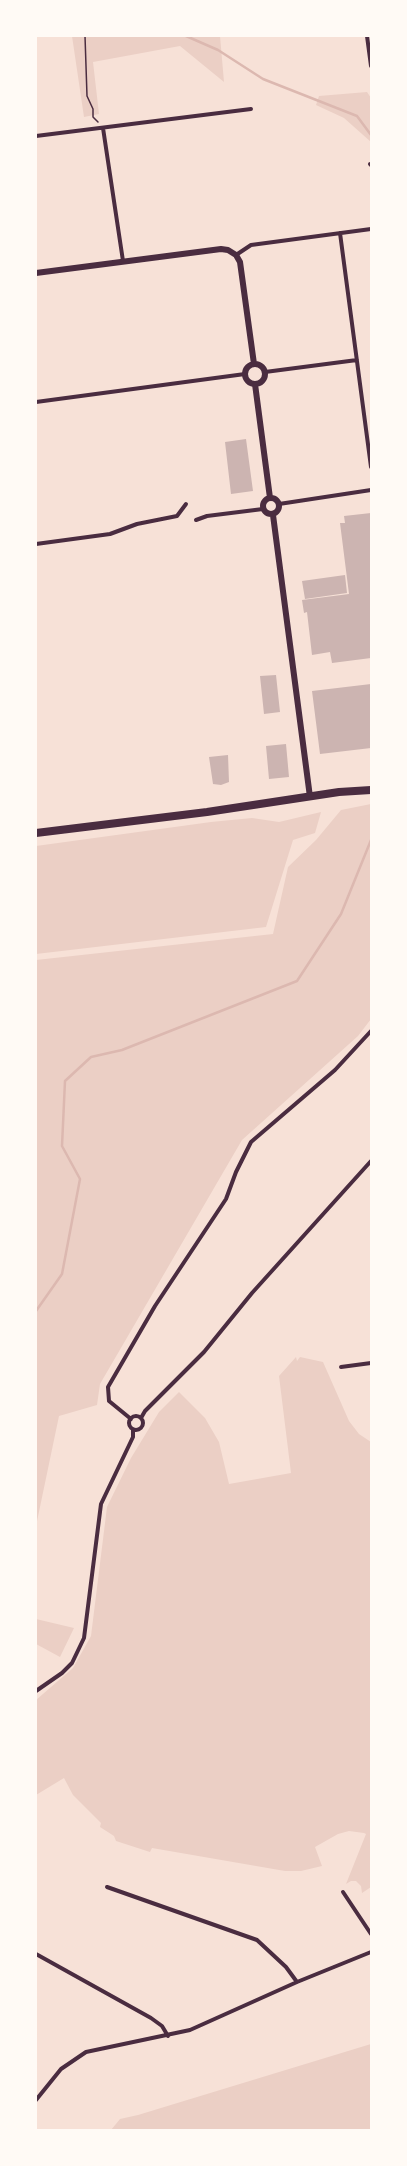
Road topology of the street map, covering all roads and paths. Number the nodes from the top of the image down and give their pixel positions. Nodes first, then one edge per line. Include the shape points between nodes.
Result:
1 (85, 36) edge
2 (367, 36) edge
3 (371, 66) edge
4 (251, 109) dead end
5 (103, 128) junction
6 (36, 136) edge
7 (371, 228) edge
8 (340, 233) junction
9 (236, 255) junction
10 (123, 261) junction
11 (36, 273) edge
12 (357, 360) junction
13 (254, 364) junction
14 (265, 372) junction
15 (246, 374) junction
16 (255, 384) junction
17 (36, 402) edge
18 (371, 467) edge
19 (371, 490) edge
20 (270, 498) junction
21 (186, 504) dead end
22 (279, 504) junction
23 (263, 509) junction
24 (273, 515) junction
25 (196, 520) dead end
26 (36, 544) edge
27 (371, 790) edge
28 (310, 797) junction
29 (36, 833) edge
30 (371, 1031) edge
31 (371, 1161) edge
32 (371, 1364) edge
33 (340, 1367) dead end
34 (141, 1418) junction
35 (131, 1419) junction
36 (133, 1430) junction
37 (36, 1691) edge
38 (107, 1887) dead end
39 (343, 1892) dead end
40 (371, 1934) edge
41 (371, 1952) edge
42 (36, 1954) edge
43 (297, 1982) junction
44 (168, 2036) junction
45 (36, 2100) edge

1 - 5 path via 87,96 93,109 93,116
2 - 3 street
4 - 5 street
5 - 6 street
5 - 10 street
7 - 8 street
8 - 9 street via 251,245
8 - 12 street
9 - 10 street via 221,249
9 - 13 street via 241,268
10 - 11 street
12 - 14 street
12 - 18 street
13 - 14 street via 262,367
13 - 15 street via 248,368
14 - 16 street via 263,380
15 - 16 street via 247,380
15 - 17 street
16 - 20 street
19 - 22 street
20 - 22 street
20 - 23 street via 263,503
21 - 26 street via 177,516 137,524 110,534
22 - 24 street via 278,512
23 - 24 street
23 - 25 street via 208,516
24 - 28 street
27 - 28 main road
28 - 29 main road
30 - 35 street via 335,1070 251,1142 226,1199 155,1306 108,1387 109,1401
31 - 34 street via 258,1287 204,1352
32 - 33 street
34 - 35 street via 135,1416
34 - 36 street via 143,1427 137,1431
35 - 36 street via 129,1425
36 - 37 street via 133,1437 101,1504 84,1638 72,1663
38 - 43 street via 257,1940 286,1967
39 - 40 street
41 - 43 street
42 - 44 street via 151,2018 162,2026
43 - 44 street via 190,2030
44 - 45 street via 86,2052 61,2069

